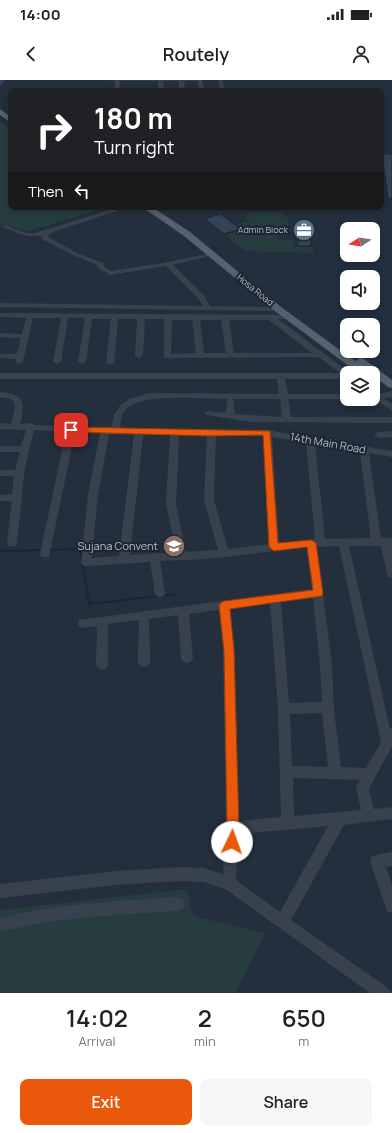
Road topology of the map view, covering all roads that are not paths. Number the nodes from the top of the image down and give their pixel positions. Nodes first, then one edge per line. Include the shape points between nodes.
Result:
1 (3, 80) edge
2 (108, 80) edge
3 (118, 80) edge
4 (128, 80) edge
5 (147, 80) edge
6 (160, 80) edge
7 (167, 80) edge
8 (181, 80) edge
9 (186, 80) edge
10 (200, 80) edge
11 (141, 83) edge
12 (0, 84) edge
13 (116, 210) edge
14 (151, 210) edge
15 (159, 210) edge
16 (5, 227) dead end
17 (47, 232) junction
18 (211, 254) junction
19 (168, 264) junction
20 (0, 305) edge
21 (208, 308) junction
22 (278, 309) junction
23 (260, 310) junction
24 (0, 315) edge
25 (30, 315) junction
26 (65, 315) junction
27 (89, 316) junction
28 (115, 316) junction
29 (141, 316) junction
30 (168, 316) junction
31 (289, 316) junction
32 (196, 317) junction
33 (225, 318) junction
34 (271, 318) junction
35 (0, 335) edge
36 (320, 335) junction
37 (24, 336) junction
38 (340, 347) edge
39 (322, 355) junction
40 (0, 356) edge
41 (139, 356) dead end
42 (200, 356) junction
43 (230, 356) junction
44 (356, 358) edge
45 (57, 362) dead end
46 (82, 362) dead end
47 (110, 363) dead end
48 (357, 366) edge
49 (340, 369) edge
50 (340, 375) edge
51 (0, 376) edge
52 (281, 377) junction
53 (380, 385) edge
54 (392, 385) edge
55 (392, 394) edge
56 (0, 395) edge
57 (380, 395) edge
58 (340, 397) edge
59 (284, 398) junction
60 (380, 400) edge
61 (230, 401) dead end
62 (392, 408) edge
63 (209, 413) dead end
64 (231, 416) junction
65 (287, 420) junction
66 (392, 420) edge
67 (0, 426) edge
68 (15, 426) junction
69 (31, 426) junction
70 (71, 430) junction
71 (110, 431) junction
72 (139, 432) junction
73 (175, 432) junction
74 (212, 433) junction
75 (267, 433) junction
76 (392, 434) edge
77 (378, 435) dead end
78 (310, 440) junction
79 (0, 449) edge
80 (25, 449) junction
81 (364, 449) junction
82 (392, 454) edge
83 (0, 473) edge
84 (20, 473) junction
85 (16, 497) junction
86 (0, 498) edge
87 (385, 542) edge
88 (12, 543) dead end
89 (315, 543) junction
90 (343, 543) junction
91 (274, 547) junction
92 (45, 554) dead end
93 (224, 554) junction
94 (182, 556) junction
95 (154, 558) junction
96 (124, 560) junction
97 (392, 574) edge
98 (160, 593) dead end
99 (318, 593) junction
100 (275, 599) junction
101 (224, 605) junction
102 (183, 611) junction
103 (144, 616) junction
104 (103, 621) junction
105 (84, 623) dead end
106 (187, 658) dead end
107 (144, 662) dead end
108 (102, 665) dead end
109 (328, 707) junction
110 (284, 709) junction
111 (389, 738) edge
112 (286, 772) junction
113 (335, 774) junction
114 (370, 774) junction
115 (392, 813) edge
116 (369, 816) junction
117 (339, 820) junction
118 (288, 822) junction
119 (233, 828) junction
120 (392, 859) edge
121 (229, 883) junction
122 (0, 891) edge
123 (178, 904) dead end
124 (392, 906) edge
125 (282, 922) junction
126 (0, 925) edge
127 (383, 993) edge

1 - 12 street
2 - 3 street
3 - 4 street
4 - 11 street
5 - 6 street
5 - 11 street
6 - 7 street
7 - 8 street
8 - 9 street
9 - 10 street
13 - 17 street
14 - 18 main road, Hosa Road via 187,234
15 - 36 main road, Hosa Road via 190,230
16 - 17 street via 29,236
17 - 19 street via 44,238 100,264 110,272
18 - 19 street
18 - 22 main road, Hosa Road
19 - 21 street
20 - 21 street
21 - 23 street
22 - 23 street
22 - 31 main road, Hosa Road
23 - 34 street
24 - 25 street
25 - 26 street
25 - 37 street
26 - 27 street
26 - 45 street
27 - 28 street
27 - 46 street
28 - 29 street
28 - 47 street
29 - 30 street
29 - 41 street
30 - 32 street
30 - 42 street via 168,356
31 - 34 street
31 - 36 main road, Hosa Road
32 - 33 street
32 - 42 street
33 - 34 street
33 - 43 street
34 - 39 street
35 - 37 street
36 - 38 main road, Hosa Road
36 - 48 main road, Hosa Road
37 - 40 street via 19,360
39 - 43 street
39 - 49 street
42 - 43 street
44 - 54 main road, Hosa Road
50 - 52 street
51 - 52 street
52 - 59 street
53 - 55 main road
55 - 57 street
56 - 68 street via 7,395 19,402 21,407
58 - 59 street
59 - 65 street
59 - 71 street via 148,396 120,408
60 - 62 street
61 - 64 street
63 - 64 street
64 - 65 street
65 - 66 street
67 - 68 street, 14th Main Road
68 - 69 street, 14th Main Road
69 - 70 street, 14th Main Road
69 - 80 street
70 - 71 street, 14th Main Road
70 - 92 street
71 - 72 street, 14th Main Road
71 - 96 street via 93,495 86,562
72 - 73 street, 14th Main Road
72 - 96 street
73 - 74 street, 14th Main Road
73 - 94 street via 171,504
74 - 75 street, 14th Main Road
74 - 93 street via 209,500
75 - 78 street, 14th Main Road
75 - 91 street
76 - 77 street
78 - 81 street, 14th Main Road
78 - 89 street
79 - 80 street
80 - 84 street
81 - 82 street, 14th Main Road
81 - 87 street
83 - 84 street
84 - 85 street
85 - 86 street
85 - 88 street
87 - 90 street
87 - 97 street
89 - 90 street
89 - 91 street
89 - 99 street
90 - 111 street
91 - 93 street
93 - 94 street
94 - 95 street
95 - 96 street
95 - 98 street
99 - 100 street
99 - 109 street
100 - 101 street
100 - 110 street
101 - 102 street
101 - 119 street via 229,651
102 - 103 street
102 - 106 street
103 - 104 street
103 - 107 street
104 - 105 street
104 - 108 street
109 - 110 street
109 - 113 street
110 - 112 street
111 - 114 street
112 - 113 street
112 - 118 street
113 - 114 street
114 - 116 street via 362,788
115 - 116 street
116 - 117 street
117 - 118 street
117 - 125 street
118 - 119 street
119 - 121 street
120 - 124 street via 378,861
121 - 122 street via 204,874 180,874 116,878
121 - 125 street
123 - 126 street via 68,912 25,918
125 - 127 street

